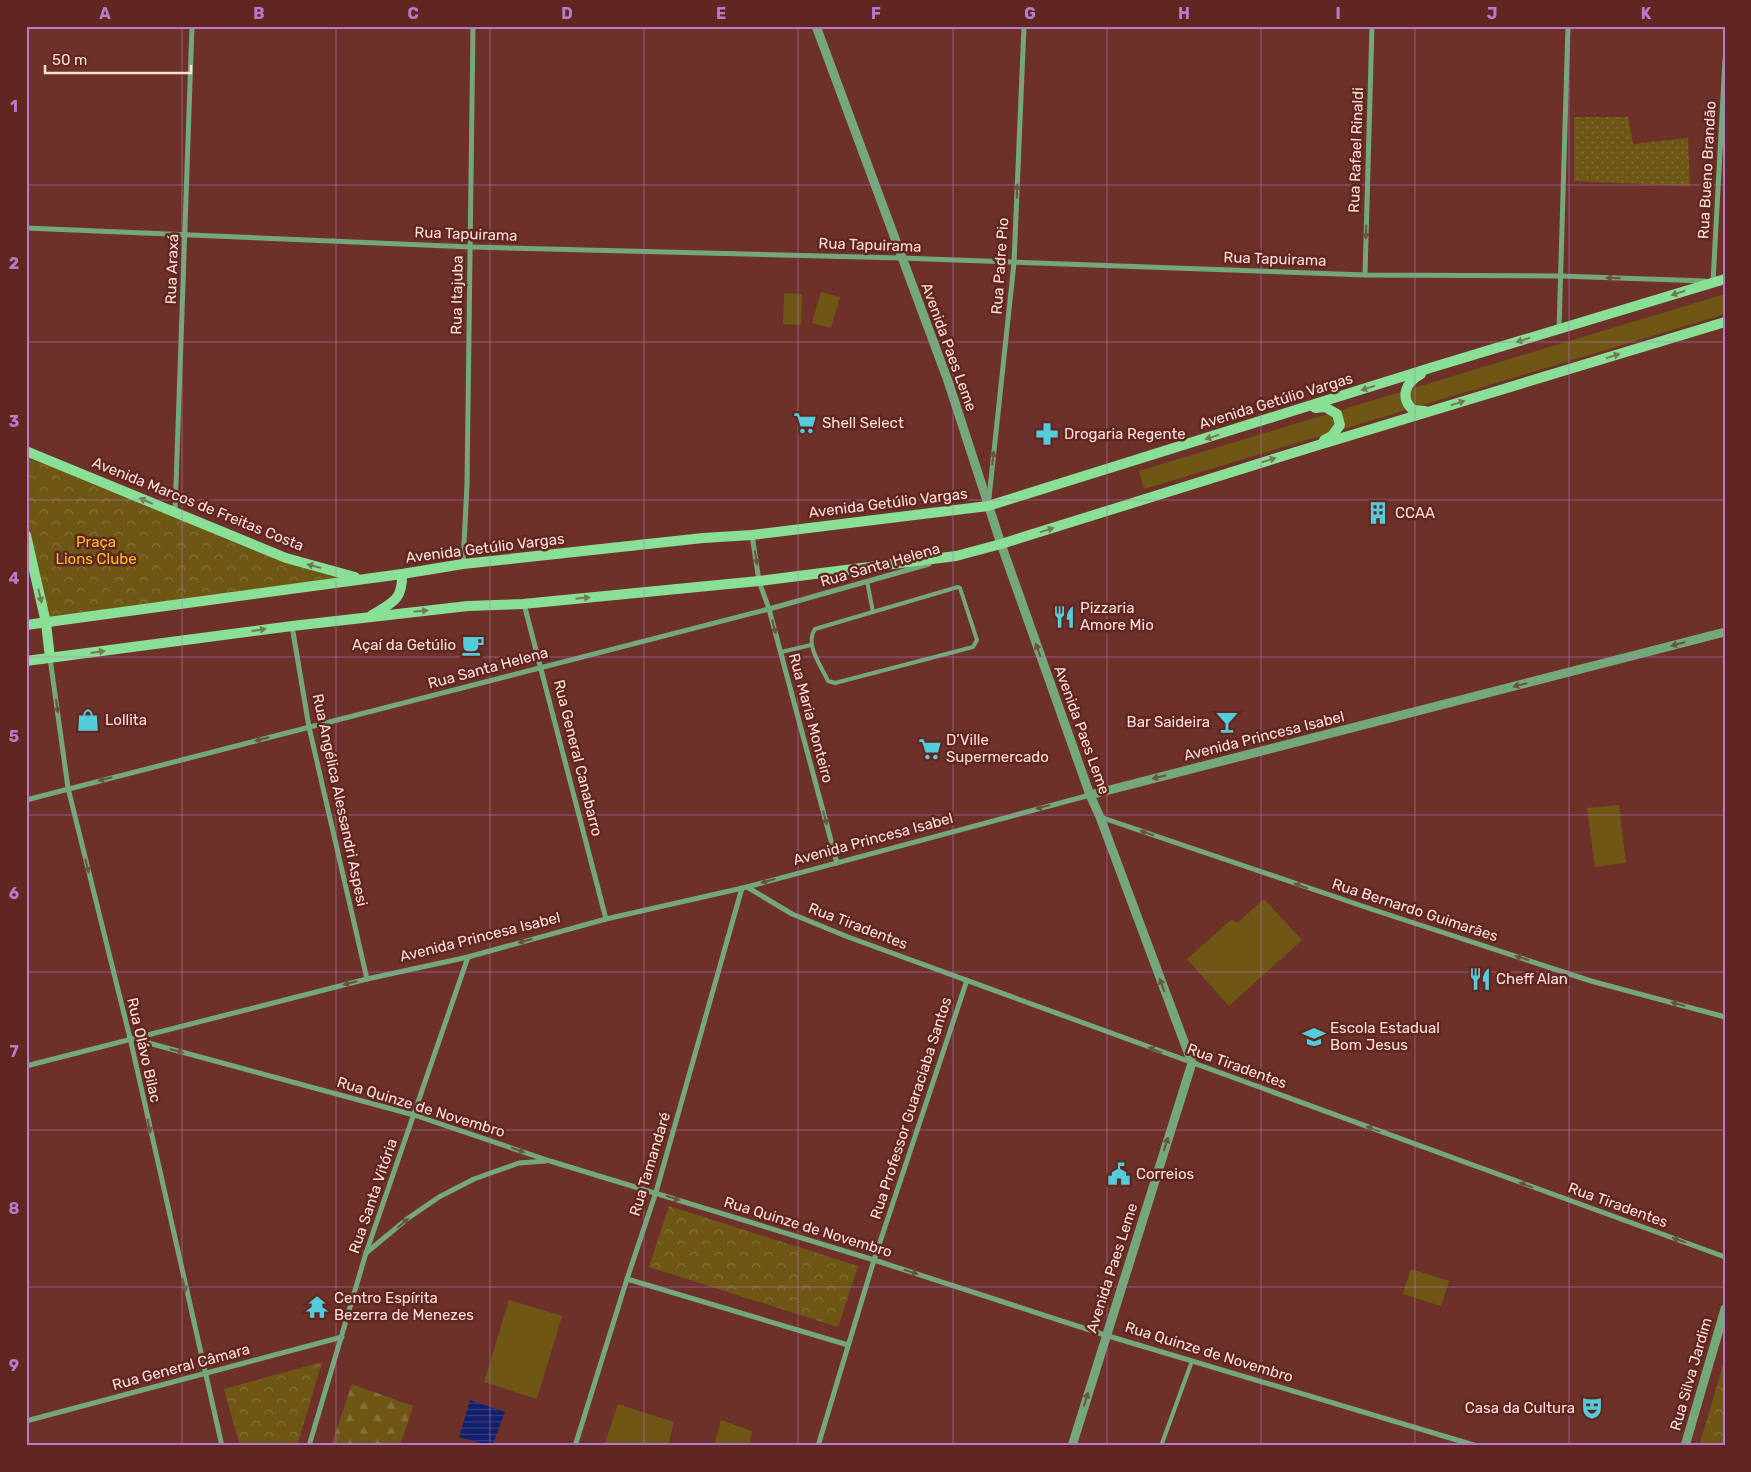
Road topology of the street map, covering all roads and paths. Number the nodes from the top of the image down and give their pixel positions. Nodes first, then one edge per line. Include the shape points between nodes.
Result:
1 (192, 26) edge
2 (473, 26) edge
3 (816, 26) edge
4 (1024, 26) edge
5 (1372, 26) edge
6 (1568, 26) edge
7 (1725, 60) edge
8 (26, 228) edge
9 (186, 235) junction
10 (470, 247) junction
11 (902, 258) junction
12 (1014, 263) junction
13 (1365, 275) junction
14 (1561, 276) junction
15 (1725, 279) edge
16 (1714, 282) junction
17 (1725, 322) edge
18 (1559, 329) junction
19 (1430, 368) junction
20 (1440, 408) junction
21 (1304, 409) junction
22 (1312, 447) junction
23 (26, 451) edge
24 (988, 506) junction
25 (175, 513) junction
26 (26, 535) edge
27 (752, 535) junction
28 (1001, 544) junction
29 (956, 556) junction
30 (464, 564) junction
31 (402, 574) junction
32 (361, 579) junction
33 (760, 581) junction
34 (867, 581) junction
35 (523, 604) junction
36 (769, 609) junction
37 (872, 612) junction
38 (369, 617) junction
39 (46, 623) junction
40 (26, 625) edge
41 (292, 626) junction
42 (1725, 632) edge
43 (811, 645) junction
44 (781, 652) junction
45 (50, 658) junction
46 (26, 661) edge
47 (541, 667) junction
48 (309, 727) junction
49 (68, 788) junction
50 (1090, 795) junction
51 (26, 800) edge
52 (1100, 817) junction
53 (837, 863) junction
54 (745, 887) junction
55 (606, 919) junction
56 (468, 957) junction
57 (367, 979) junction
58 (967, 980) junction
59 (1725, 1017) edge
60 (130, 1038) junction
61 (1192, 1063) junction
62 (26, 1066) edge
63 (414, 1115) junction
64 (550, 1160) junction
65 (656, 1192) junction
66 (366, 1254) junction
67 (1725, 1257) edge
68 (874, 1260) junction
69 (627, 1279) junction
70 (1725, 1309) edge
71 (1105, 1335) junction
72 (342, 1337) junction
73 (848, 1345) junction
74 (1192, 1360) junction
75 (204, 1374) junction
76 (26, 1421) edge
77 (222, 1446) edge
78 (308, 1446) edge
79 (575, 1446) edge
80 (818, 1446) edge
81 (1072, 1446) edge
82 (1161, 1446) edge
83 (1477, 1446) edge
84 (1685, 1446) edge

1 - 9 street, Rua Araxá
2 - 10 street, Rua Itajuba
3 - 11 street, Avenida Paes Leme
12 -> 4 street, Rua Padre Pio
5 -> 13 street, Rua Rafael Rinaldi
6 - 14 street
7 - 16 street, Rua Bueno Brandão
8 - 9 street, Rua Tapuirama
9 - 10 street, Rua Tapuirama
9 - 25 street, Rua Araxá
10 - 11 street, Rua Tapuirama
10 - 30 street, Rua Itajuba
11 - 12 street, Rua Tapuirama
11 - 24 street, Avenida Paes Leme via 948,381
12 - 13 street, Rua Tapuirama
24 -> 12 street, Rua Padre Pio
13 - 14 street, Rua Tapuirama
16 -> 14 street, Rua Tapuirama
14 - 18 street
15 - 16 main road, Avenida Getúlio Vargas
16 -> 18 main road, Avenida Getúlio Vargas
20 -> 17 main road
18 -> 19 main road, Avenida Getúlio Vargas
19 - 20 main road via 1413,378 1407,386 1406,404 1413,410
19 -> 21 main road, Avenida Getúlio Vargas
20 - 22 main road
21 - 22 main road via 1326,407 1337,414 1340,425 1332,436
21 -> 24 main road, Avenida Getúlio Vargas
28 -> 22 main road
25 -> 23 main road, Avenida Marcos de Freitas Costa
24 - 27 main road, Avenida Getúlio Vargas
24 - 28 street, Avenida Paes Leme
32 -> 25 main road, Avenida Marcos de Freitas Costa via 286,558
26 -> 39 main road
27 - 30 main road, Avenida Getúlio Vargas
27 -> 33 street, Rua Maria Monteiro
28 - 29 main road
50 -> 28 street, Avenida Paes Leme
29 - 33 main road
29 - 34 street, Rua Santa Helena
30 - 31 main road, Avenida Getúlio Vargas
31 - 32 main road, Avenida Getúlio Vargas
31 - 38 main road via 396,600
32 - 39 main road, Avenida Getúlio Vargas
35 -> 33 main road
33 - 36 street, Rua Maria Monteiro
34 - 36 street, Rua Santa Helena
34 - 37 lane
38 -> 35 main road via 468,606
35 - 47 street, Rua General Canabarro
36 -> 44 street, Rua Maria Monteiro
36 - 47 street, Rua Santa Helena
37 - 43 lane via 815,629
37 - 43 lane via 958,587 977,640 973,647 834,683 828,681
38 - 41 main road
39 - 40 main road, Avenida Getúlio Vargas
39 - 45 main road
45 -> 41 main road
41 - 48 street, Rua Angélica Alessandri Aspesi
42 -> 50 street, Avenida Princesa Isabel
43 - 44 lane
44 -> 53 street, Rua Maria Monteiro
45 - 46 main road
45 -> 49 street, Rua Olávo Bilac
47 - 48 street, Rua Santa Helena
47 - 55 street, Rua General Canabarro
48 -> 49 street, Rua Santa Helena
48 - 57 street, Rua Angélica Alessandri Aspesi
49 - 51 street, Rua Santa Helena
49 -> 60 street, Rua Olávo Bilac
50 - 52 street, Avenida Paes Leme
50 -> 53 street, Avenida Princesa Isabel
59 -> 52 street, Rua Bernardo Guimarães via 1591,981
61 -> 52 street, Avenida Paes Leme
53 -> 54 street, Avenida Princesa Isabel
54 - 55 street, Avenida Princesa Isabel
54 - 58 street, Rua Tiradentes via 792,914
54 - 65 street, Rua Tamandaré
55 -> 56 street, Avenida Princesa Isabel
56 - 57 street, Avenida Princesa Isabel
56 - 63 street, Rua Santa Vitória
57 -> 60 street, Avenida Princesa Isabel
61 -> 58 street, Rua Tiradentes
58 - 68 street, Rua Professor Guaraciaba Santos
60 - 62 street, Avenida Princesa Isabel
60 -> 63 street, Rua Quinze de Novembro
60 -> 75 street, Rua Olávo Bilac
67 -> 61 street, Rua Tiradentes
71 -> 61 street, Avenida Paes Leme
63 -> 64 street, Rua Quinze de Novembro
63 - 66 street, Rua Santa Vitória
64 - 65 street, Rua Quinze de Novembro
66 -> 64 street via 439,1197 474,1179 519,1163
65 -> 68 street, Rua Quinze de Novembro
65 - 69 street, Rua Tamandaré
66 - 72 street, Rua Santa Vitória
68 -> 71 street, Rua Quinze de Novembro
68 - 73 street, Rua Professor Guaraciaba Santos
69 - 73 street
69 - 79 street, Rua Tamandaré
70 - 84 street, Rua Silva Jardim
71 - 74 street, Rua Quinze de Novembro
81 -> 71 street, Avenida Paes Leme
72 - 75 street, Rua General Câmara
72 - 78 street, Rua Santa Vitória
73 - 80 street, Rua Professor Guaraciaba Santos
74 - 82 lane
74 - 83 street, Rua Quinze de Novembro
75 - 76 street, Rua General Câmara
75 - 77 street, Rua Olávo Bilac

